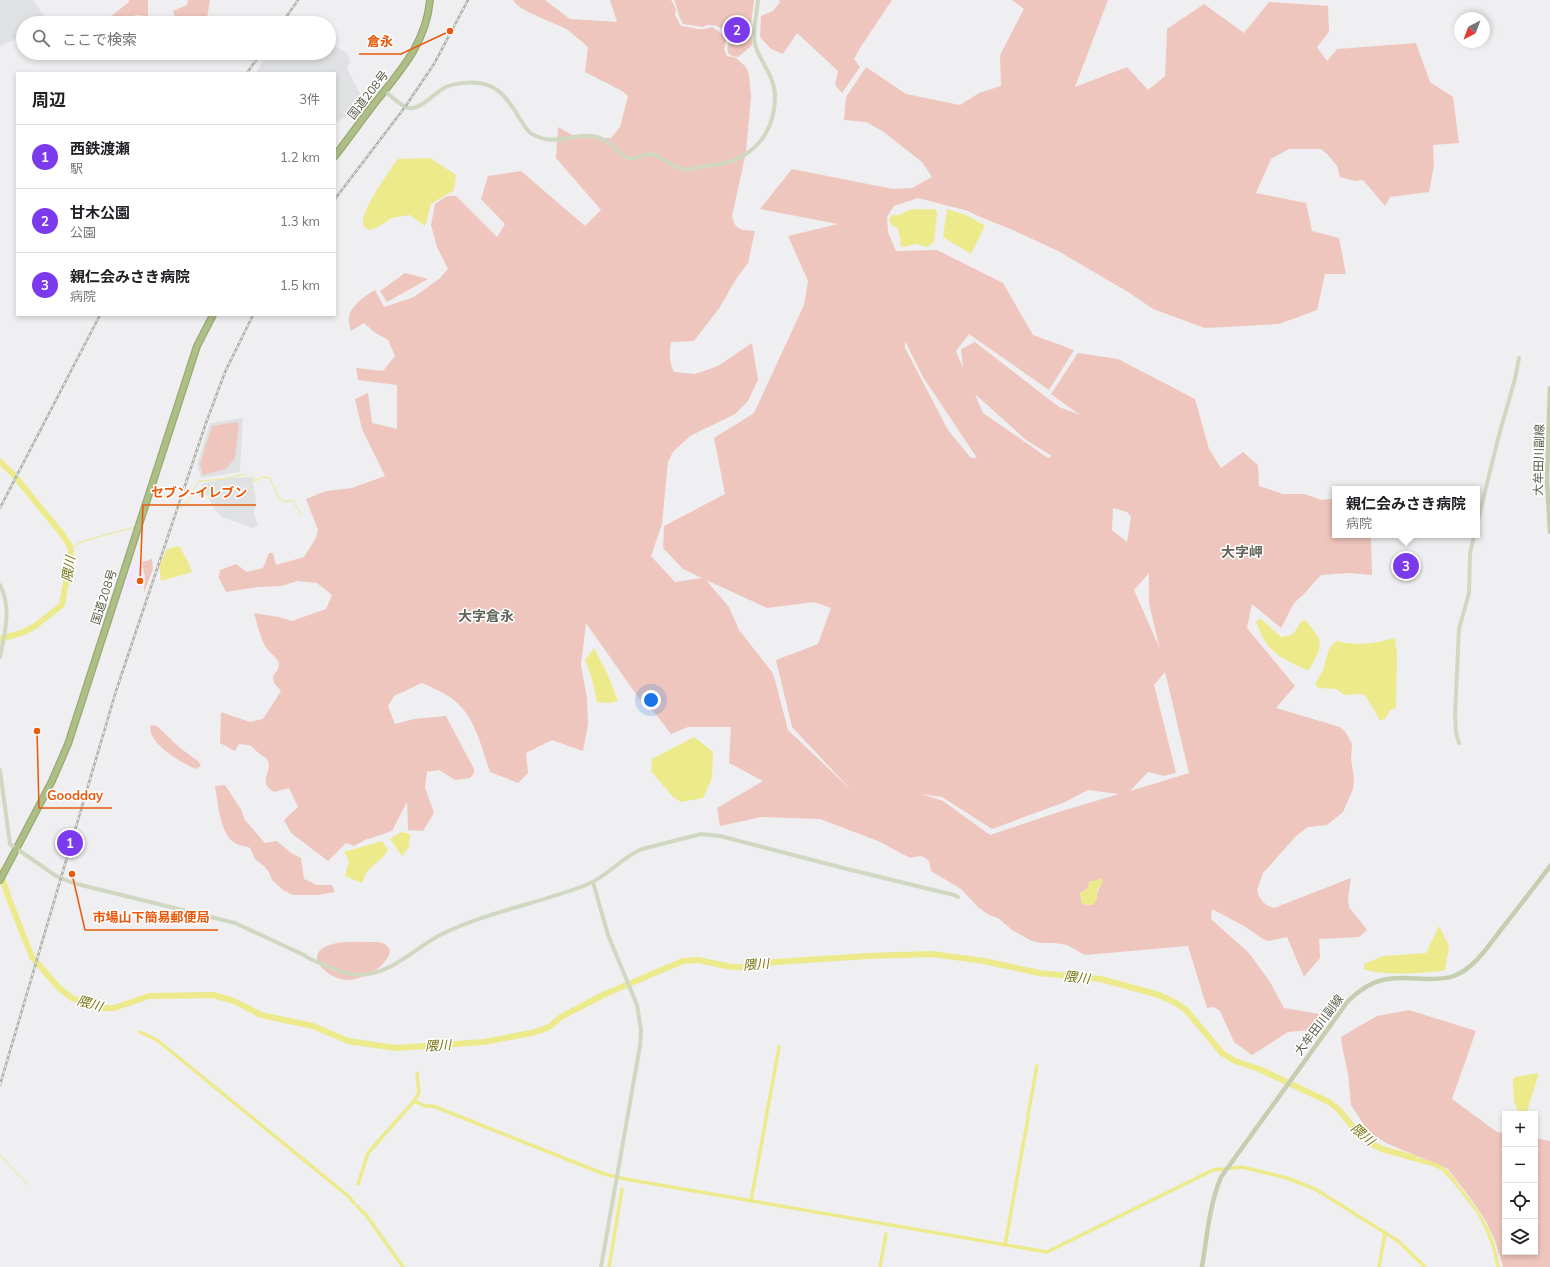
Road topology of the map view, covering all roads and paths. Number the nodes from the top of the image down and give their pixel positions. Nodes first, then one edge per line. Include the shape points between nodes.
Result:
1 (430, 0) edge
2 (758, 0) edge
3 (384, 91) junction
4 (336, 155) edge
5 (212, 316) edge
6 (1519, 358) dead end
7 (1550, 388) edge
8 (1480, 512) edge
9 (1550, 532) edge
10 (1473, 538) edge
11 (0, 585) edge
12 (0, 657) edge
13 (1459, 743) dead end
14 (0, 770) edge
15 (17, 848) junction
16 (1550, 866) edge
17 (0, 880) edge
18 (593, 882) junction
19 (958, 897) dead end
20 (601, 1267) edge
21 (1202, 1267) edge

1 - 3 highway, 国道208号 via 421,39 410,59
2 - 3 street via 755,45 774,85 774,113 765,136 753,150 733,161 683,169 674,167 654,155 627,158 596,136 581,135 557,140 540,137 526,129 502,94 484,84 453,85 419,106 411,108 405,107
3 - 4 highway, 国道208号
5 - 15 highway, 国道208号 via 197,346 68,744
6 - 8 street
7 - 9 main road, 大牟田川副線
10 - 13 street via 1470,554 1469,593 1459,629 1455,714
11 - 12 street via 8,612
14 - 15 street via 10,844
15 - 17 highway, 国道208号
15 - 18 street via 56,876 72,883 235,923 310,959 345,973 360,975 385,969 443,934 460,927
16 - 21 main road, 大牟田川副線 via 1472,964 1448,978 1382,979 1359,991 1348,1001 1221,1177 1215,1192
18 - 19 street via 642,849 706,834
18 - 20 street via 608,935 637,1005 640,1020 640,1046

